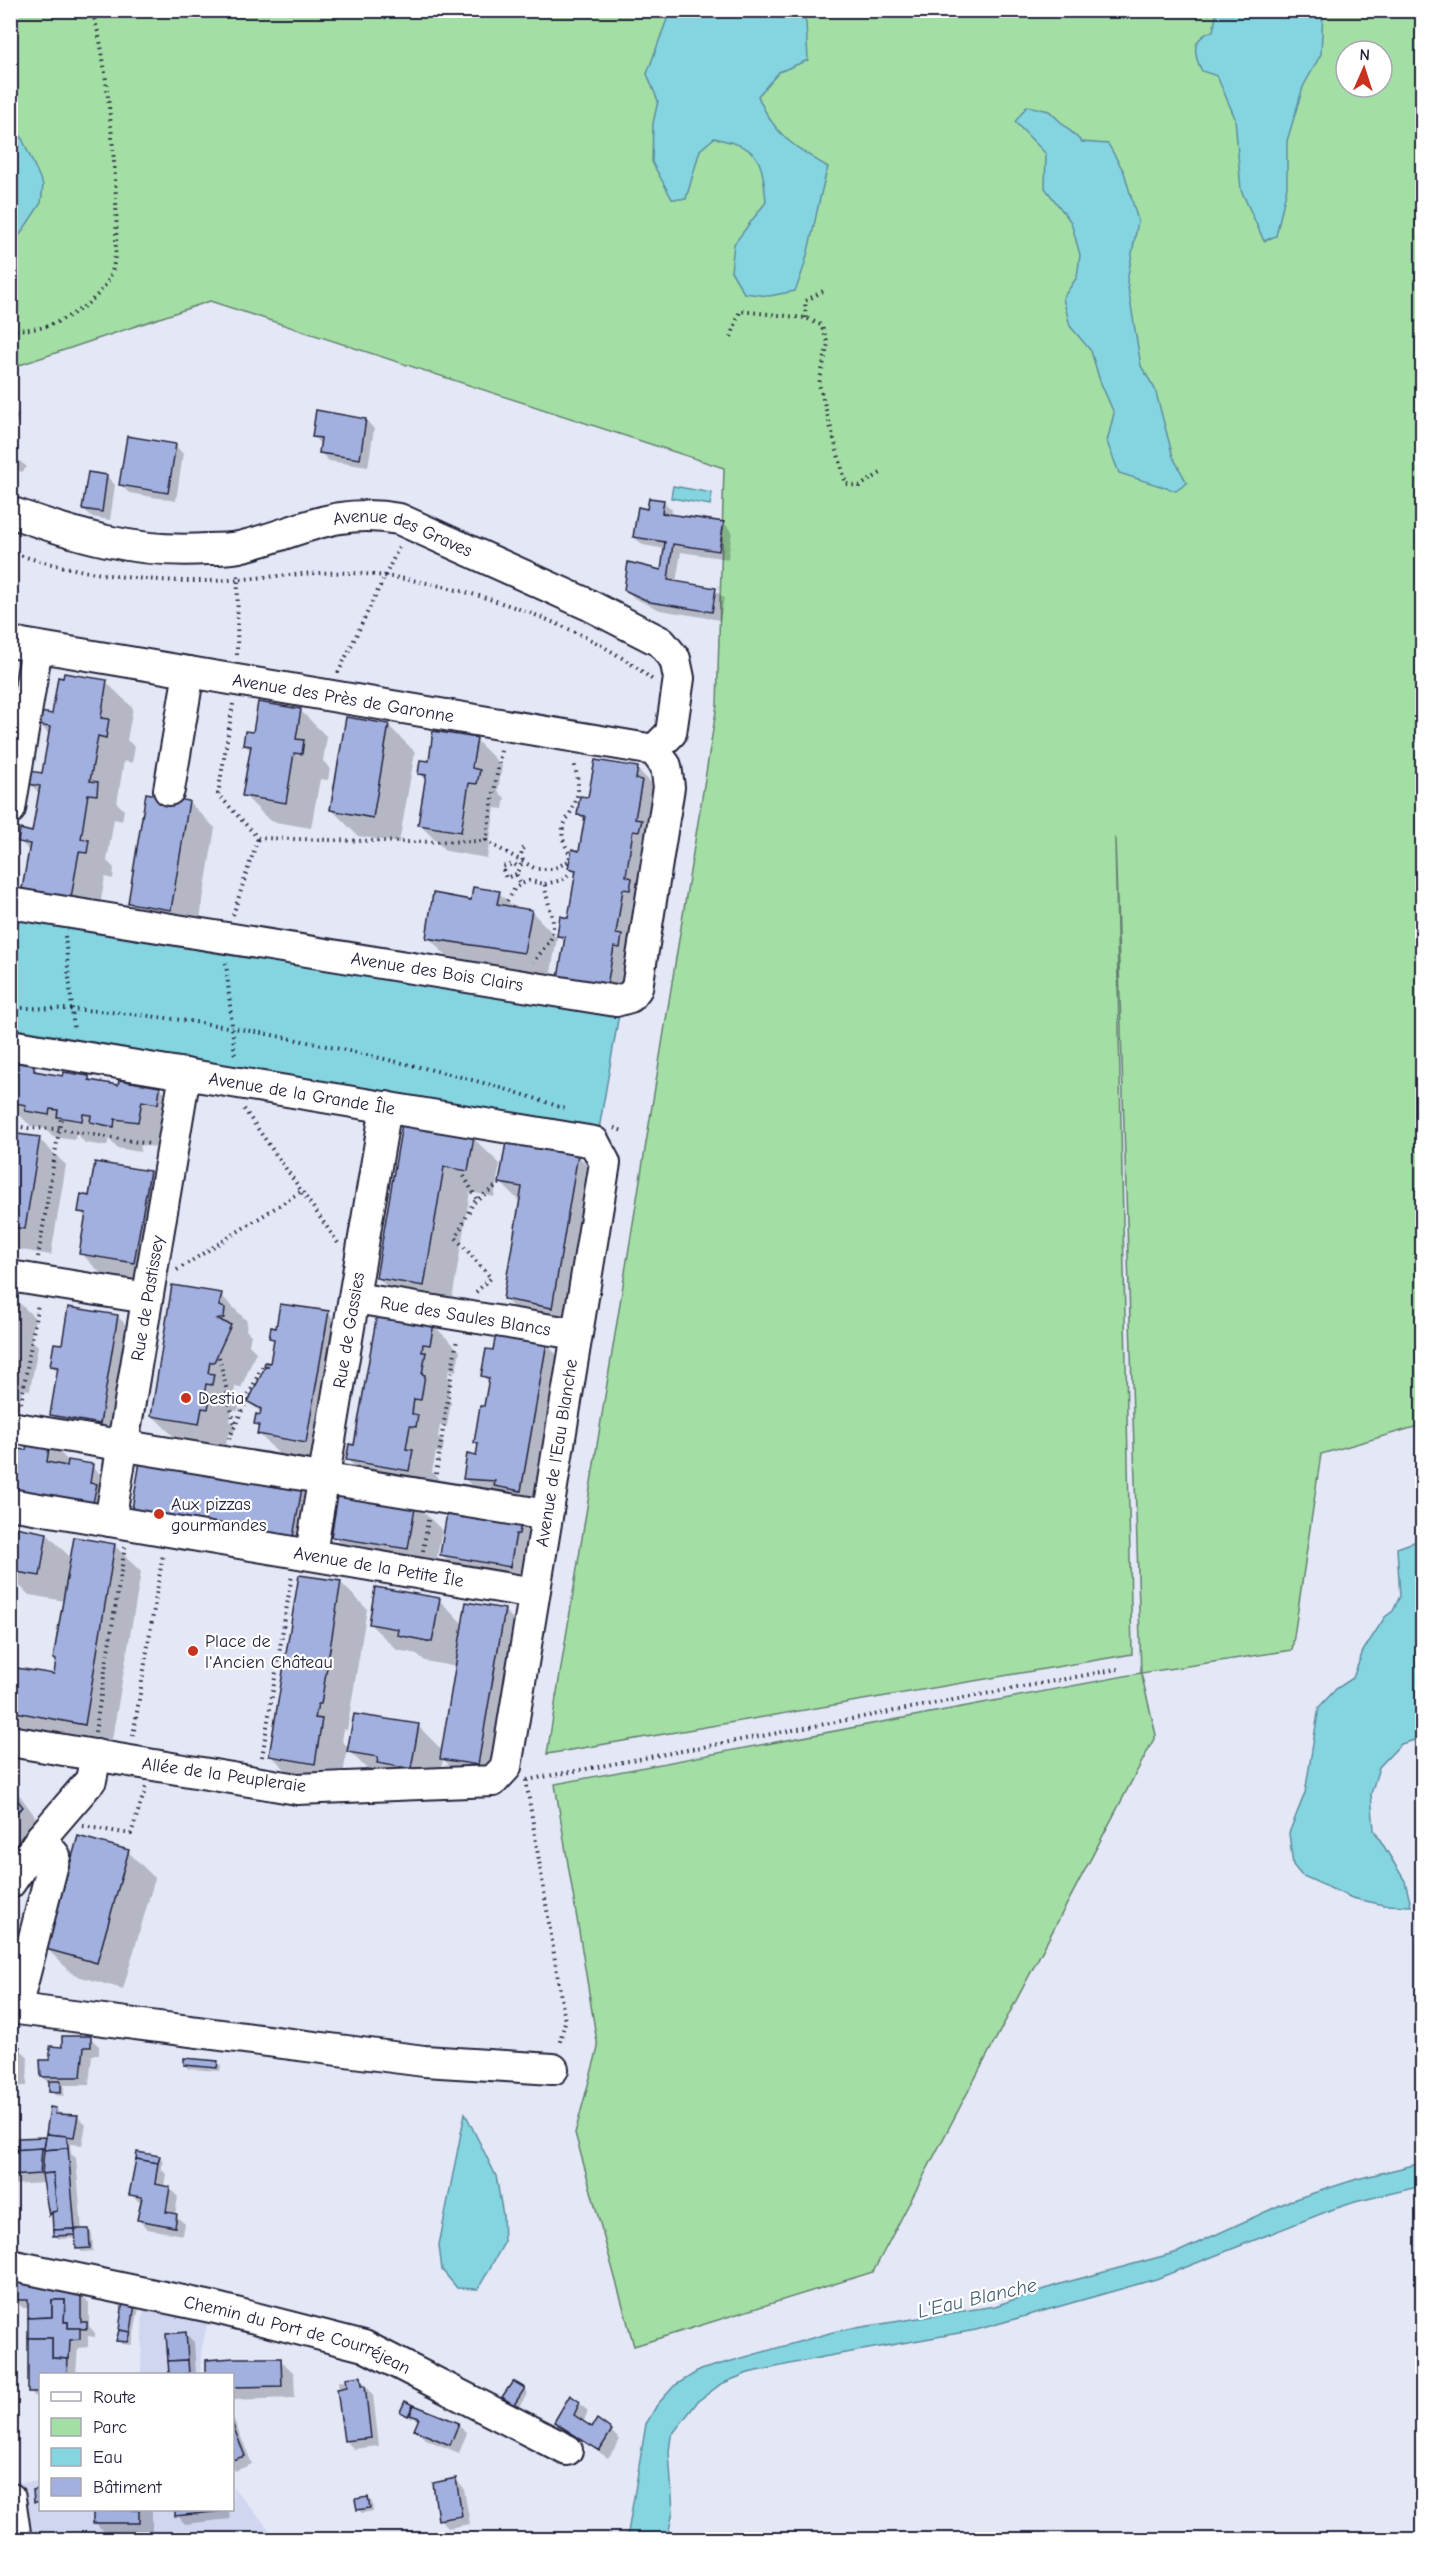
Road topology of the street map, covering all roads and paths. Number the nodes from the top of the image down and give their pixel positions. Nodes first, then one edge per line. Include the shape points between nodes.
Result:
1 (92, 10) edge
2 (825, 290) dead end
3 (806, 318) junction
4 (10, 330) edge
5 (731, 337) dead end
6 (884, 471) dead end
7 (10, 512) edge
8 (408, 523) junction
9 (237, 547) junction
10 (10, 552) edge
11 (385, 576) junction
12 (238, 579) junction
13 (24, 644) edge
14 (189, 672) junction
15 (336, 677) dead end
16 (236, 680) junction
17 (675, 700) junction
18 (503, 740) dead end
19 (572, 752) dead end
20 (660, 758) junction
21 (169, 790) dead end
22 (10, 809) edge
23 (486, 841) junction
24 (524, 848) dead end
25 (523, 861) junction
26 (518, 867) junction
27 (516, 874) junction
28 (568, 874) dead end
29 (521, 884) junction
30 (545, 884) junction
31 (507, 901) dead end
32 (10, 903) edge
33 (64, 932) dead end
34 (528, 970) dead end
35 (10, 1008) edge
36 (72, 1010) junction
37 (74, 1031) dead end
38 (10, 1045) edge
39 (185, 1074) junction
40 (386, 1107) junction
41 (572, 1112) dead end
42 (61, 1118) dead end
43 (10, 1125) edge
44 (60, 1129) junction
45 (623, 1131) dead end
46 (603, 1135) junction
47 (156, 1142) dead end
48 (464, 1176) dead end
49 (500, 1183) dead end
50 (302, 1191) dead end
51 (477, 1200) junction
52 (37, 1261) dead end
53 (10, 1276) edge
54 (150, 1285) junction
55 (40, 1292) dead end
56 (355, 1298) junction
57 (470, 1298) dead end
58 (576, 1334) junction
59 (458, 1335) dead end
60 (219, 1357) dead end
61 (262, 1366) dead end
62 (235, 1426) junction
63 (14, 1427) edge
64 (123, 1445) junction
65 (225, 1462) junction
66 (324, 1479) junction
67 (432, 1497) junction
68 (10, 1504) edge
69 (547, 1515) junction
70 (118, 1528) junction
71 (164, 1546) dead end
72 (422, 1560) dead end
73 (302, 1564) junction
74 (534, 1593) junction
75 (1118, 1669) dead end
76 (10, 1741) edge
77 (131, 1745) dead end
78 (95, 1747) junction
79 (260, 1767) dead end
80 (516, 1774) junction
81 (148, 1781) dead end
82 (74, 1825) dead end
83 (41, 1838) junction
84 (10, 1883) edge
85 (13, 2008) edge
86 (553, 2069) joint
87 (10, 2265) edge
88 (567, 2450) dead end
89 (10, 2498) edge
90 (16, 2540) edge

1 - 4 path via 101,45 115,171 115,258 111,276 98,294 75,313 46,327
2 - 3 path via 805,301
3 - 5 path via 740,311
3 - 6 path via 821,325 828,343 819,384 846,484 860,486
7 - 9 street, Avenue des Graves via 90,539 136,548 180,551
8 - 9 street, Avenue des Graves via 377,515 339,516
8 - 11 path
8 - 17 street, Avenue des Graves via 661,642 675,659 679,678
9 - 12 path
10 - 12 path via 60,566 157,580
11 - 12 path via 301,574
11 - 15 path
11 - 17 path via 489,599 534,614 609,651 644,673
12 - 16 path
13 - 14 street, Avenue des Près de Garonne
13 - 22 street
14 - 16 street, Avenue des Près de Garonne
14 - 21 street
16 - 20 street, Avenue des Près de Garonne
16 - 23 path via 218,794 258,838
17 - 20 street, Avenue des Graves via 671,733
18 - 23 path
19 - 25 path via 577,796 561,829 569,861 544,869
20 - 32 street, Avenue des Bois Clairs via 669,787 637,988 630,997 616,1001
23 - 25 path
24 - 25 path
25 - 26 path
26 - 27 path
26 - 27 path via 502,867 506,878
27 - 29 path
28 - 30 path via 562,880
29 - 30 path
29 - 31 path
30 - 34 path via 553,934
33 - 36 path
35 - 36 path
36 - 37 path
36 - 41 path via 132,1014 285,1038 433,1070
38 - 39 street, Avenue de la Grande Île
39 - 40 street, Avenue de la Grande Île
39 - 54 street, Rue de Pastissey
40 - 46 street, Avenue de la Grande Île
40 - 56 street, Rue de Gassies
42 - 44 path
43 - 44 path
44 - 47 path
44 - 52 path
45 - 46 path
46 - 58 street, Avenue de l'Eau Blanche via 605,1163
48 - 51 path
49 - 51 path
50 - 54 path
51 - 57 path via 456,1238 491,1278
53 - 54 street
54 - 64 street, Rue de Pastissey
55 - 63 path
56 - 58 street, Rue des Saules Blancs
56 - 66 street, Rue de Gassies
58 - 69 street, Avenue de l'Eau Blanche
59 - 67 path
60 - 62 path
61 - 62 path
62 - 65 path
63 - 64 street
64 - 65 street
64 - 70 street, Rue de Pastissey
65 - 66 street
66 - 67 street
66 - 73 street, Rue de Gassies
67 - 69 street
67 - 72 path
68 - 70 street, Avenue de la Petite Île
69 - 74 street, Avenue de l'Eau Blanche
70 - 73 street, Avenue de la Petite Île
70 - 78 path
71 - 77 path
73 - 74 street, Avenue de la Petite Île
73 - 79 path
74 - 80 street, Avenue de l'Eau Blanche
75 - 80 path
76 - 78 street, Allée de la Peupleraie
78 - 80 street, Allée de la Peupleraie via 297,1788 468,1784
78 - 83 street via 91,1780
80 - 86 path via 565,2022
81 - 82 path via 131,1834
83 - 84 street
83 - 85 street via 55,1856
85 - 86 street via 424,2061
87 - 88 street, Chemin du Port de Courréjean via 216,2308 364,2346
89 - 90 street

